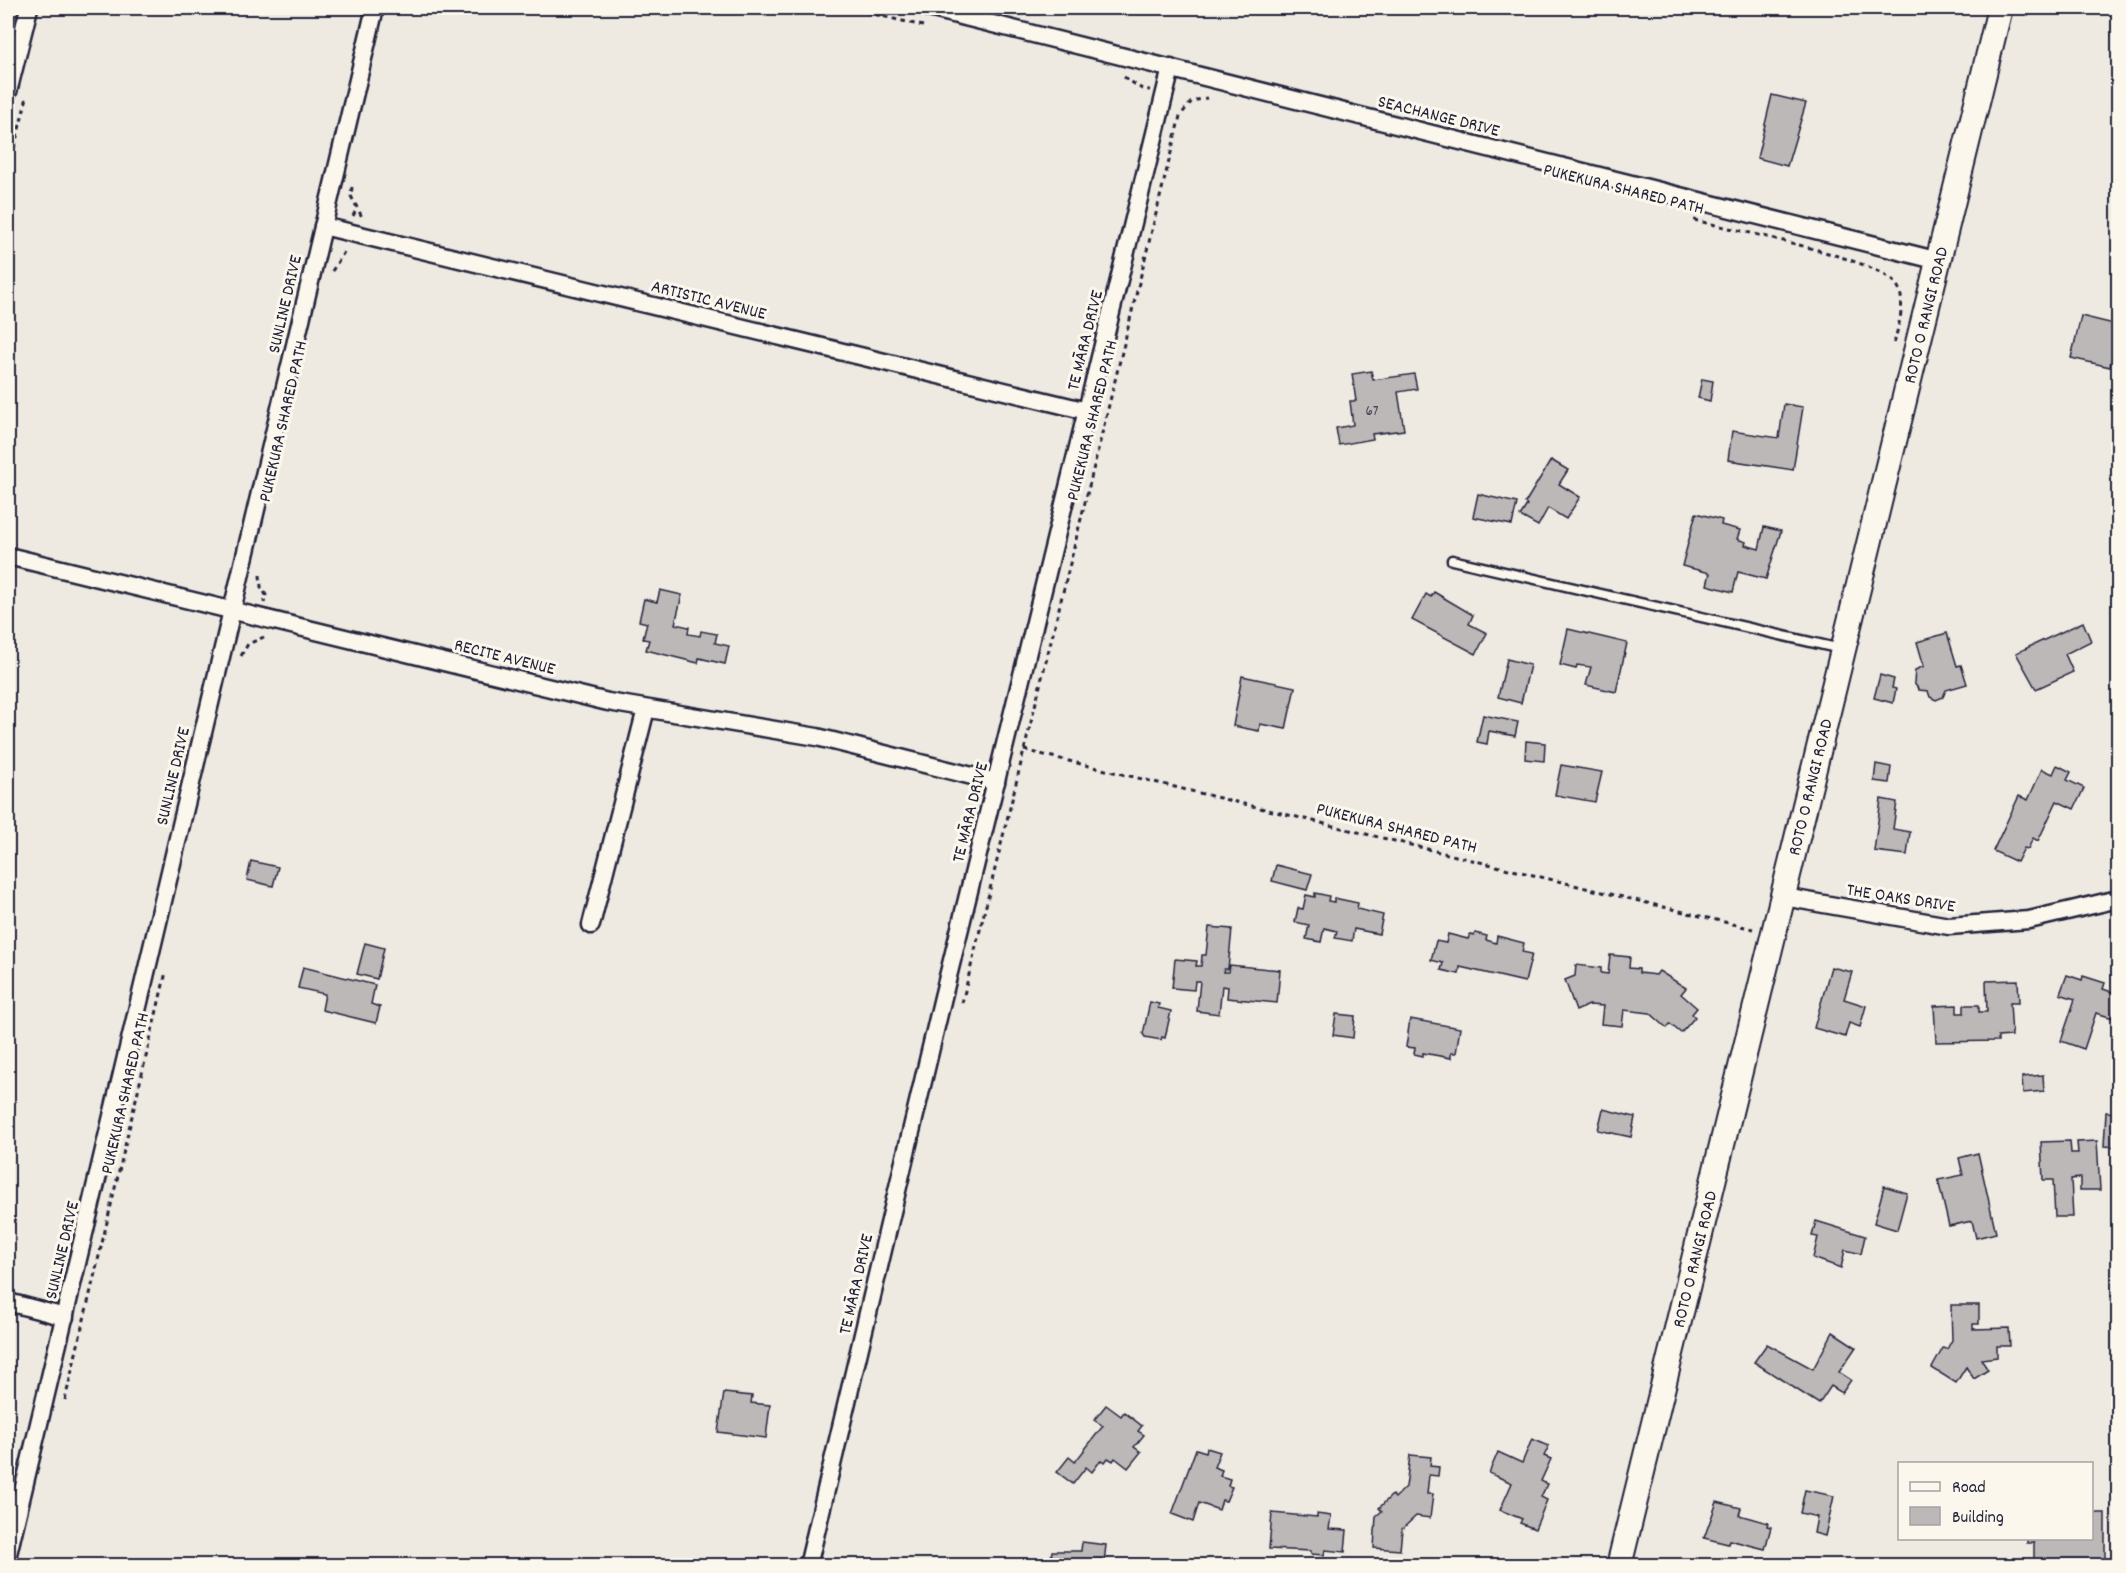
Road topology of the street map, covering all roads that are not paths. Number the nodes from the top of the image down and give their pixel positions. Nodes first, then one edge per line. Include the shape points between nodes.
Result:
1 (29, 8) edge
2 (375, 8) edge
3 (929, 8) edge
4 (2000, 8) edge
5 (1171, 68) junction
6 (8, 92) edge
7 (323, 226) junction
8 (1939, 261) junction
9 (1087, 411) junction
10 (8, 556) edge
11 (1452, 560) dead end
12 (231, 610) junction
13 (1844, 650) junction
14 (646, 709) junction
15 (996, 782) junction
16 (1784, 897) junction
17 (2118, 898) edge
18 (591, 925) dead end
19 (8, 1302) edge
20 (65, 1317) junction
21 (8, 1554) edge
22 (808, 1566) edge
23 (1619, 1566) edge

1 - 6 street
2 - 7 street, SUNLINE DRIVE
3 - 5 street, SEACHANGE DRIVE
4 - 8 street, ROTO O RANGI ROAD
5 - 8 street, SEACHANGE DRIVE
5 - 9 street, TE MĀRA DRIVE
7 - 9 street, ARTISTIC AVENUE
7 - 12 street, SUNLINE DRIVE
8 - 13 street, ROTO O RANGI ROAD
9 - 15 street, TE MĀRA DRIVE
10 - 12 street, RECITE AVENUE
11 - 13 lane
12 - 14 street, RECITE AVENUE
12 - 20 street, SUNLINE DRIVE
13 - 16 street, ROTO O RANGI ROAD
14 - 15 street, RECITE AVENUE via 817,737
14 - 18 street
15 - 22 street, TE MĀRA DRIVE
16 - 17 street, THE OAKS DRIVE via 1949,926 2029,920
16 - 23 street, ROTO O RANGI ROAD
19 - 20 street
20 - 21 street, SUNLINE DRIVE

